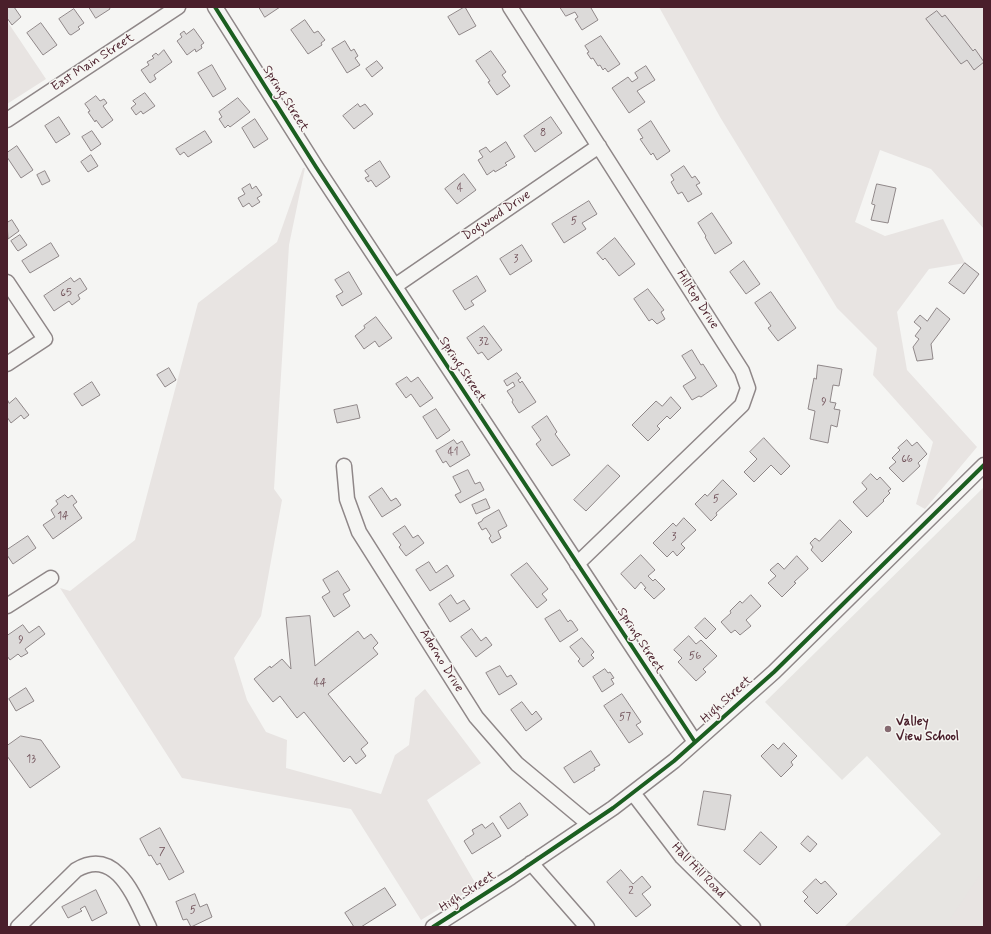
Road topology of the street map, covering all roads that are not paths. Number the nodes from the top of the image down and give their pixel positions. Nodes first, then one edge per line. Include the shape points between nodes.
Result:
1 (178, 7) edge
2 (215, 7) edge
3 (510, 7) edge
4 (7, 120) edge
5 (598, 146) junction
6 (7, 282) edge
7 (394, 286) junction
8 (7, 364) edge
9 (984, 465) edge
10 (344, 466) dead end
11 (577, 564) junction
12 (51, 578) dead end
13 (7, 606) edge
14 (695, 742) junction
15 (633, 793) junction
16 (589, 824) junction
17 (531, 863) junction
18 (18, 927) edge
19 (149, 927) edge
20 (433, 927) edge
21 (587, 927) edge
22 (753, 927) edge

1 - 4 street, East Main Street
2 - 7 street, Spring Street
3 - 5 street, Hilltop Drive
5 - 7 street, Dogwood Drive
5 - 11 street, Hilltop Drive via 742,371 748,388 742,405
6 - 8 street via 45,338
7 - 11 street, Spring Street
9 - 14 street, High Street via 774,672
10 - 16 street, Adorno Drive via 347,498 359,532 476,716 517,764
11 - 14 street, Spring Street
12 - 13 street
14 - 15 street, High Street
15 - 16 street, High Street
15 - 22 street, Hall Hill Road via 682,857
16 - 17 street, High Street
17 - 20 street, High Street
17 - 21 street
18 - 19 street via 76,870 96,864 111,868 121,876

